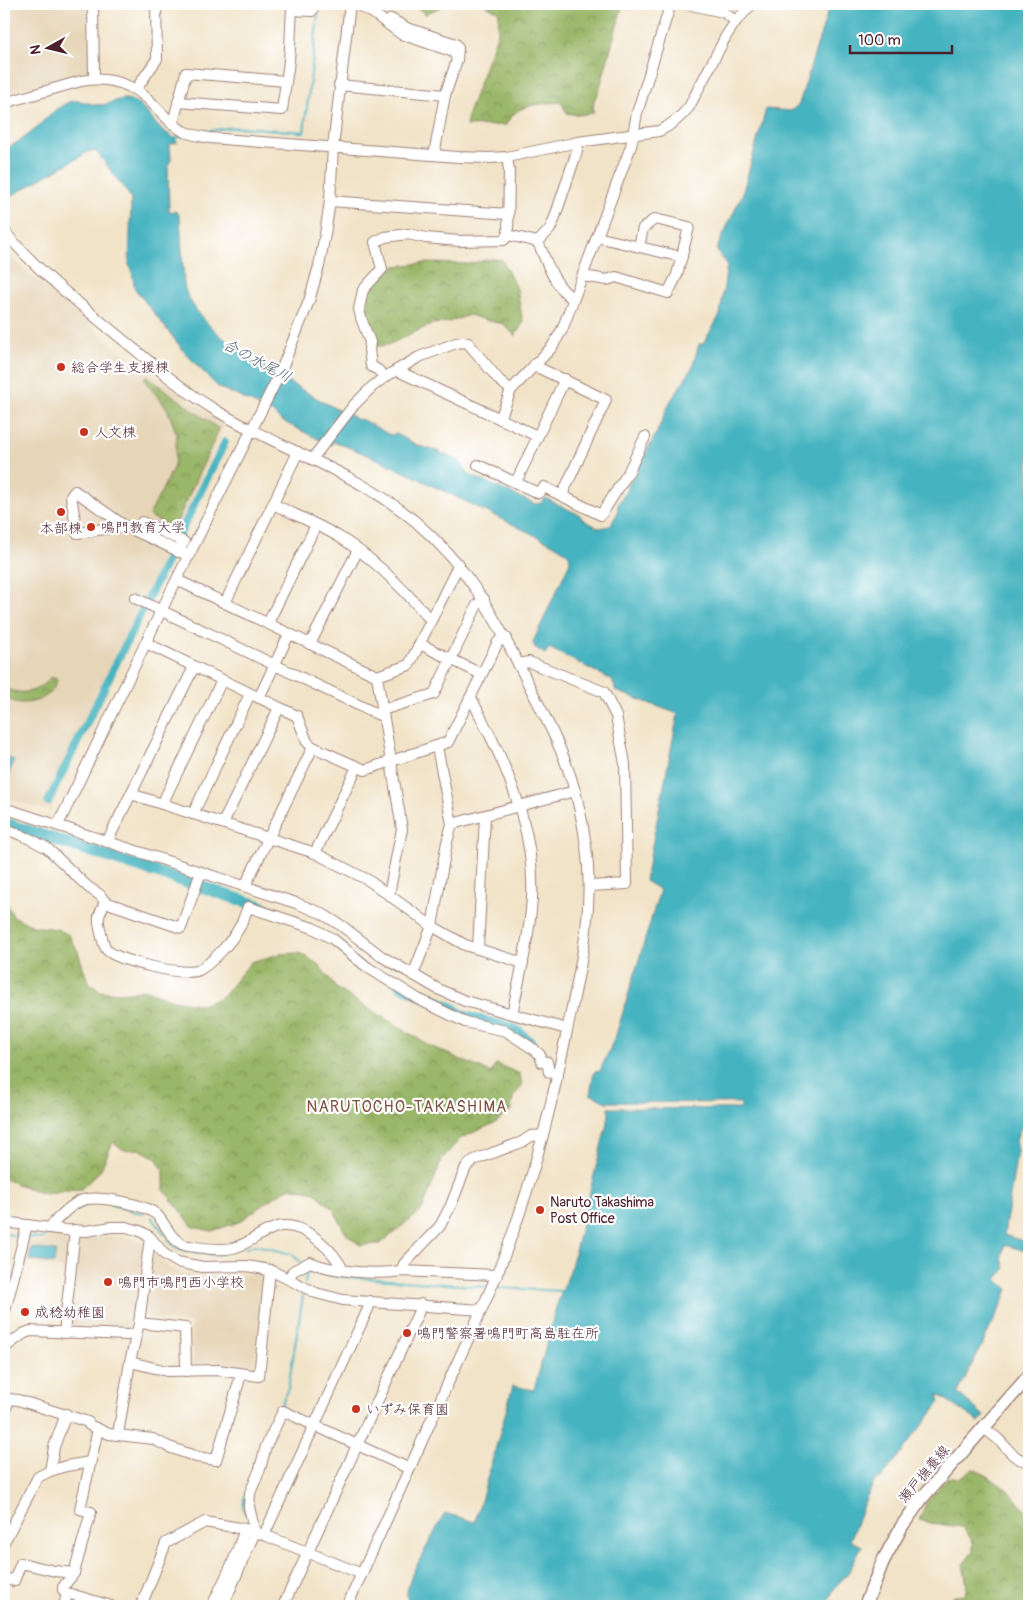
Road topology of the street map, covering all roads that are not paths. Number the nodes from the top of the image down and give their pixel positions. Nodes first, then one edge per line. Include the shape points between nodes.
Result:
1 (93, 4) edge
2 (156, 4) edge
3 (316, 4) edge
4 (350, 4) edge
5 (356, 4) edge
6 (369, 4) edge
7 (673, 4) edge
8 (687, 4) edge
9 (752, 4) edge
10 (736, 21) junction
11 (457, 60) junction
12 (94, 79) junction
13 (286, 81) junction
14 (340, 84) junction
15 (136, 89) junction
16 (445, 95) junction
17 (178, 102) junction
18 (4, 103) edge
19 (171, 123) junction
20 (633, 134) junction
21 (578, 142) junction
22 (333, 147) junction
23 (434, 155) junction
24 (507, 157) junction
25 (330, 201) junction
26 (508, 214) junction
27 (4, 231) edge
28 (508, 234) junction
29 (597, 237) junction
30 (538, 242) junction
31 (639, 246) junction
32 (682, 257) junction
33 (583, 276) junction
34 (573, 299) junction
35 (535, 364) junction
36 (398, 370) junction
37 (385, 377) junction
38 (564, 379) junction
39 (511, 390) junction
40 (500, 419) junction
41 (251, 429) junction
42 (537, 436) junction
43 (645, 437) dead end
44 (298, 452) junction
45 (312, 459) junction
46 (478, 465) dead end
47 (516, 482) junction
48 (562, 495) junction
49 (273, 504) junction
50 (142, 522) dead end
51 (316, 525) junction
52 (125, 526) junction
53 (175, 545) junction
54 (358, 550) junction
55 (189, 556) junction
56 (459, 564) junction
57 (177, 580) junction
58 (138, 599) dead end
59 (484, 599) junction
60 (225, 602) junction
61 (158, 609) junction
62 (431, 619) junction
63 (268, 623) junction
64 (289, 634) junction
65 (506, 637) junction
66 (146, 643) junction
67 (310, 644) junction
68 (420, 644) junction
69 (450, 658) junction
70 (518, 664) junction
71 (275, 666) junction
72 (194, 667) junction
73 (481, 674) junction
74 (377, 676) junction
75 (222, 680) junction
76 (255, 696) junction
77 (471, 698) junction
78 (279, 708) junction
79 (383, 713) junction
80 (313, 747) junction
81 (437, 747) junction
82 (392, 762) junction
83 (357, 767) junction
84 (575, 791) junction
85 (132, 794) junction
86 (162, 804) junction
87 (520, 807) junction
88 (4, 808) edge
89 (193, 814) junction
90 (485, 816) junction
91 (223, 823) junction
92 (452, 824) junction
93 (58, 826) junction
94 (4, 828) edge
95 (268, 838) junction
96 (107, 842) junction
97 (315, 853) junction
98 (198, 881) junction
99 (246, 886) junction
100 (589, 886) junction
101 (389, 894) junction
102 (105, 902) junction
103 (432, 926) junction
104 (478, 949) junction
105 (523, 963) junction
106 (413, 975) junction
107 (512, 1014) junction
108 (567, 1030) junction
109 (558, 1074) junction
110 (544, 1135) junction
111 (4, 1222) edge
112 (27, 1225) junction
113 (49, 1228) junction
114 (75, 1230) junction
115 (150, 1237) junction
116 (270, 1270) junction
117 (344, 1270) junction
118 (401, 1271) junction
119 (497, 1277) junction
120 (293, 1281) junction
121 (6, 1293) edge
122 (370, 1302) junction
123 (421, 1304) junction
124 (482, 1310) junction
125 (4, 1315) edge
126 (139, 1323) junction
127 (64, 1333) junction
128 (136, 1333) junction
129 (4, 1348) edge
130 (130, 1362) junction
131 (186, 1371) junction
132 (242, 1375) junction
133 (1029, 1376) edge
134 (66, 1414) junction
135 (4, 1415) edge
136 (315, 1426) junction
137 (983, 1428) junction
138 (98, 1430) junction
139 (118, 1434) junction
140 (358, 1446) junction
141 (1029, 1461) edge
142 (90, 1462) junction
143 (410, 1469) junction
144 (50, 1471) junction
145 (245, 1528) junction
146 (260, 1533) junction
147 (4, 1542) edge
148 (308, 1552) junction
149 (74, 1573) junction
150 (362, 1574) junction
151 (4, 1578) edge
152 (67, 1593) junction
153 (64, 1606) edge
154 (111, 1606) edge
155 (141, 1606) edge
156 (212, 1606) edge
157 (223, 1606) edge
158 (283, 1606) edge
159 (347, 1606) edge
160 (865, 1606) edge

1 - 12 street
2 - 15 street via 157,58
3 - 13 street via 312,11 292,10
4 - 14 street
5 - 11 street via 401,34 454,52
6 - 11 street via 407,28 456,44
7 - 20 street
8 - 10 street via 723,12
9 - 10 street
10 - 20 street via 681,117 659,131
11 - 16 street
12 - 15 street via 117,81
12 - 18 street
13 - 17 street via 186,73
13 - 17 street via 282,110
14 - 16 street
14 - 22 street
15 - 19 street
16 - 23 street
17 - 19 street
19 - 22 street via 194,136
20 - 21 street
20 - 29 street
21 - 24 street
21 - 30 street via 554,220
22 - 23 street
22 - 25 street
23 - 24 street
24 - 26 street via 510,170
25 - 26 street
25 - 41 street via 319,266 309,301 280,374
26 - 28 street
27 - 41 street via 56,285 150,361 214,409
28 - 30 street
28 - 37 street via 504,240 459,241 408,234 385,237 375,242 382,269 363,290 359,309 370,342 371,366
29 - 31 street
29 - 33 street
30 - 34 street via 553,277
31 - 32 street
31 - 32 street via 643,228 655,218 689,227
32 - 33 street via 668,293 616,277 607,280
33 - 34 street
34 - 35 street via 562,330 552,347
35 - 38 street
35 - 39 street
36 - 37 street
36 - 39 street via 419,357 463,342 468,343
36 - 40 street
37 - 45 street via 349,412
38 - 42 street
38 - 48 street via 606,400
39 - 40 street
40 - 42 street
41 - 44 street
41 - 55 street
42 - 47 street
43 - 48 street via 603,514
44 - 45 street
44 - 49 street
45 - 56 street via 393,504
46 - 47 street
47 - 48 street via 538,493 544,487
49 - 51 street
49 - 60 street
50 - 53 street
51 - 54 street
51 - 63 street
52 - 52 street via 77,533 71,496 75,491
52 - 53 street
53 - 55 street
54 - 62 street via 395,581
54 - 67 street
55 - 57 street
56 - 59 street
56 - 62 street
57 - 60 street
57 - 61 street
58 - 61 street
59 - 65 street
59 - 69 street via 477,605
60 - 63 street
61 - 66 street
61 - 71 street
62 - 68 street
63 - 64 street
64 - 67 street
64 - 71 street
65 - 70 street
65 - 73 street via 498,642
66 - 72 street
66 - 93 street
67 - 74 street
68 - 69 street
68 - 74 street via 409,664
69 - 73 street
69 - 79 street via 434,694
70 - 84 street via 564,757
70 - 100 street via 529,662 604,692 616,716 625,764 627,884
71 - 76 street
71 - 79 street via 377,714
72 - 75 street
72 - 85 street
73 - 77 street
74 - 79 street
75 - 76 street
75 - 86 street
76 - 78 street
76 - 89 street
77 - 81 street via 448,742
77 - 87 street via 499,754
78 - 80 street via 297,716
78 - 91 street
79 - 82 street
80 - 83 street
80 - 95 street
81 - 82 street
81 - 92 street
82 - 83 street via 365,770
82 - 101 street via 402,829
83 - 97 street
84 - 87 street
84 - 100 street via 587,849
85 - 86 street
85 - 96 street
86 - 89 street
87 - 90 street
87 - 105 street via 531,866 532,897
88 - 93 street
89 - 91 street
90 - 92 street
90 - 104 street
91 - 95 street
92 - 103 street
93 - 96 street
94 - 102 street via 46,848
95 - 97 street
95 - 99 street
96 - 98 street
97 - 101 street
98 - 99 street
98 - 102 street via 181,928
99 - 106 street via 322,914
100 - 108 street via 583,959
101 - 103 street
102 - 109 street via 98,918 107,950 148,966 181,971 200,970 211,960 239,928 248,907 313,928 418,999 465,1022 506,1031 535,1050 542,1062 547,1062 549,1072
103 - 104 street
103 - 106 street
104 - 105 street
105 - 107 street
106 - 107 street via 465,1001
107 - 108 street
108 - 109 street
109 - 110 street
110 - 118 street via 531,1136 474,1160 466,1167 440,1226
110 - 119 street
111 - 112 street
112 - 113 street
112 - 121 street
113 - 114 street
113 - 117 street via 79,1201 105,1199 153,1211 178,1242 185,1245 220,1250 241,1245 284,1225 303,1230 326,1247
114 - 115 street via 126,1227
114 - 127 street
115 - 116 street via 164,1254 177,1262 203,1267 247,1266
115 - 126 street
116 - 120 street
116 - 132 street via 259,1376
117 - 118 street
117 - 120 street via 307,1262 293,1270
118 - 119 street
119 - 124 street
120 - 122 street via 328,1297
121 - 125 street
122 - 123 street
122 - 136 street
123 - 124 street
123 - 140 street
124 - 143 street
126 - 128 street
126 - 131 street via 185,1328
127 - 128 street
127 - 129 street via 30,1331
128 - 130 street
130 - 131 street via 167,1371
130 - 139 street
131 - 132 street via 218,1370
132 - 139 street via 216,1460 197,1457 153,1439
133 - 137 main road, 瀬戸撫養線
134 - 135 street via 9,1399
134 - 138 street via 88,1422
134 - 144 street via 54,1447
136 - 140 street
136 - 146 street
136 - 146 street via 283,1412 266,1446 250,1493 249,1507
137 - 141 street via 1013,1456
137 - 160 main road, 瀬戸撫養線 via 902,1526 883,1561
138 - 139 street
138 - 142 street
140 - 143 street
140 - 148 street
142 - 144 street
142 - 149 street via 80,1509 91,1512
143 - 150 street
144 - 147 street via 38,1476
145 - 146 street
145 - 155 street via 205,1522 166,1543
145 - 156 street
146 - 148 street
146 - 157 street
148 - 150 street
148 - 158 street
149 - 151 street via 21,1563 14,1581
149 - 152 street via 63,1587
150 - 159 street
152 - 153 street
152 - 154 street

